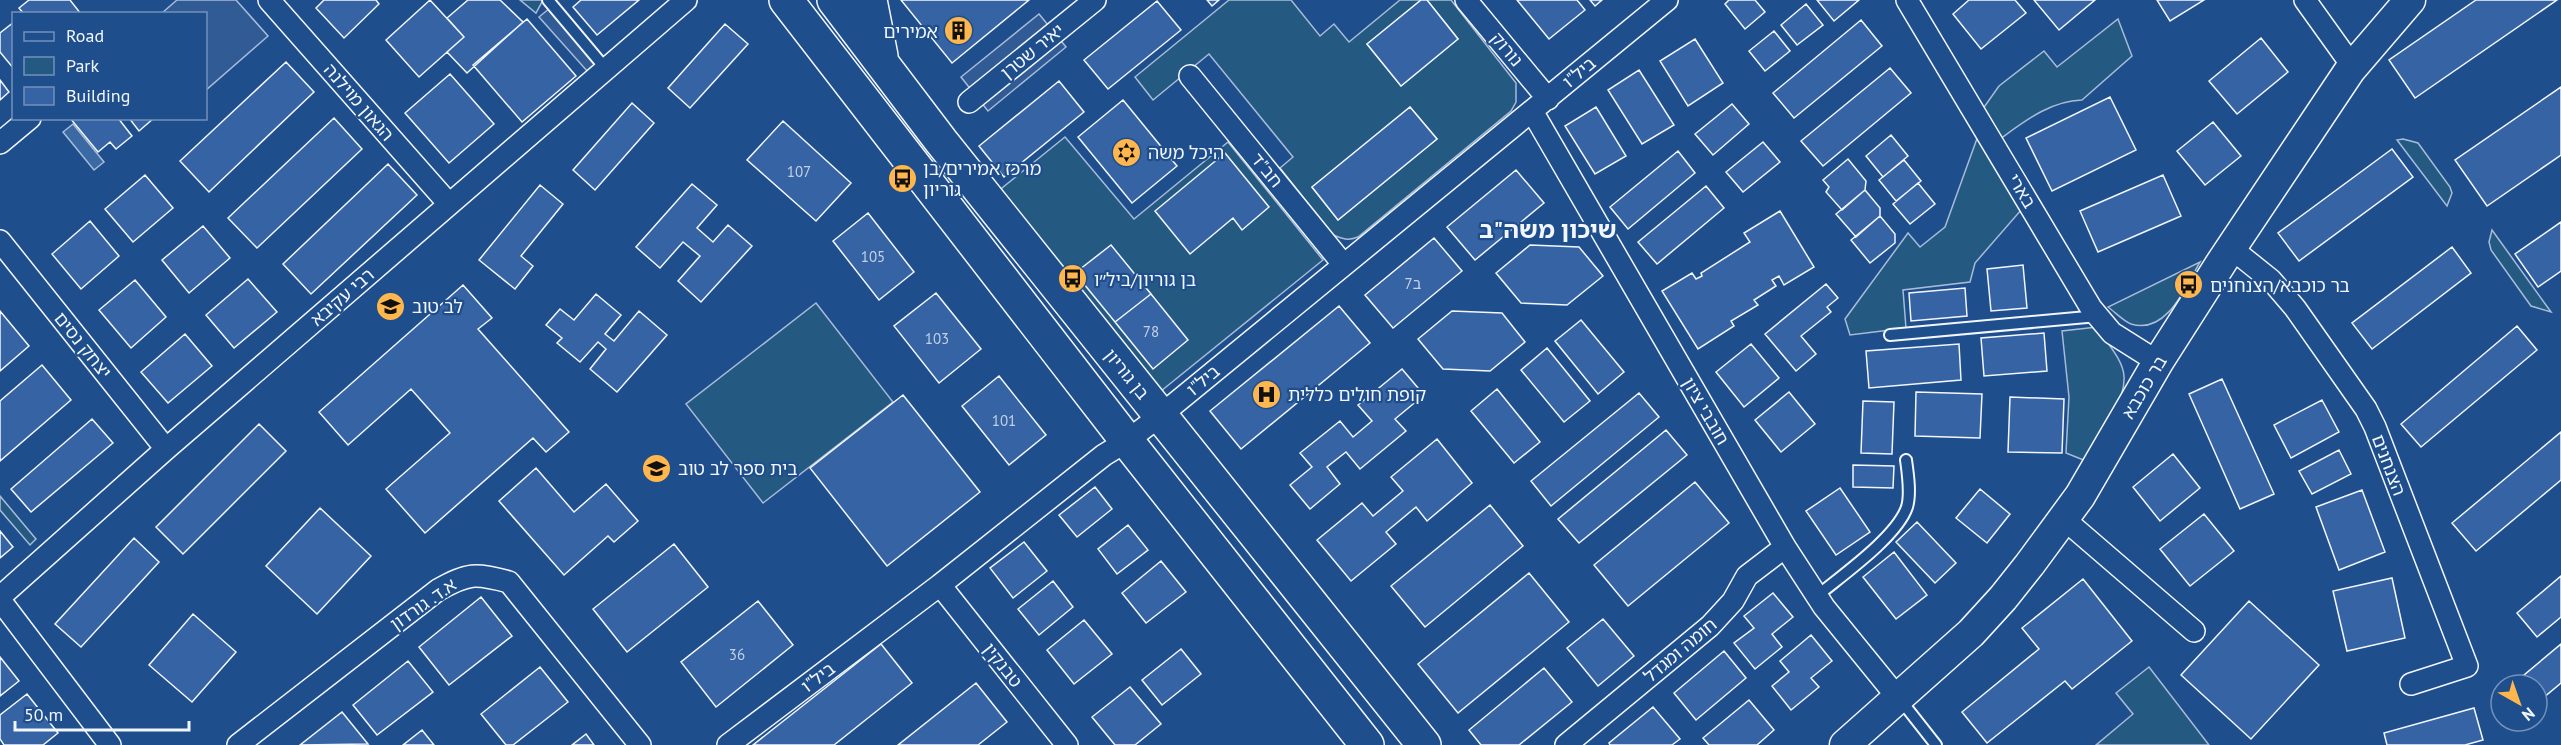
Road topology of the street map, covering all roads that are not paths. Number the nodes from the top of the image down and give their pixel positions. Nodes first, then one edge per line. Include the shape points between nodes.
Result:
1 (270, 0) edge
2 (548, 0) edge
3 (686, 0) edge
4 (786, 0) edge
5 (834, 0) edge
6 (870, 0) edge
7 (1095, 0) edge
8 (1466, 0) edge
9 (1667, 0) edge
10 (1907, 0) edge
11 (2305, 0) edge
12 (2410, 0) edge
13 (883, 67) junction
14 (2353, 67) junction
15 (606, 69) junction
16 (1190, 76) dead end
17 (969, 102) dead end
18 (1540, 105) junction
19 (28, 120) edge
20 (0, 143) edge
21 (449, 204) junction
22 (0, 241) edge
23 (2231, 248) junction
24 (1343, 264) junction
25 (2098, 316) junction
26 (1890, 335) dead end
27 (2158, 362) junction
28 (1161, 415) junction
29 (1127, 441) junction
30 (166, 449) junction
31 (1906, 460) dead end
32 (2064, 519) junction
33 (1785, 547) junction
34 (940, 585) junction
35 (1817, 596) junction
36 (0, 598) edge
37 (2194, 631) dead end
38 (2411, 684) dead end
39 (1898, 698) junction
40 (1062, 743) edge
41 (110, 745) edge
42 (238, 745) edge
43 (640, 745) edge
44 (728, 745) edge
45 (1367, 745) edge
46 (1424, 745) edge
47 (1566, 745) edge
48 (1845, 745) edge
49 (1936, 745) edge

1 - 21 street, הגאון מוילנה
2 - 15 lane
3 - 15 street, רבי עקיבא
4 - 29 main road
5 - 13 main road, בן גוריון
6 - 13 main road
7 - 17 street, יאיר שטרן
8 - 18 street, נורוק
9 - 18 street, ביל"ו
10 - 25 street, בארי
11 - 14 street
12 - 14 street, בר כוכבא
13 - 28 main road, בן גוריון
14 - 23 street, בר כוכבא
15 - 21 street, רבי עקיבא
16 - 24 street, חב"ד
18 - 24 street, ביל"ו
18 - 33 street, חובבי ציון
19 - 20 street
21 - 30 street, רבי עקיבא
22 - 30 street, יצחק נסים
23 - 27 street, בר כוכבא
23 - 38 street, הצנחנים via 2271,280 2295,308 2375,427 2466,666
24 - 28 street, ביל"ו
25 - 26 lane
25 - 27 street, בארי via 2112,333
27 - 32 street, בר כוכבא
28 - 29 street, ביל"ו
28 - 46 main road, בן גוריון
29 - 34 street, ביל"ו
29 - 45 main road
30 - 36 street, רבי עקיבא
31 - 35 lane via 1907,507 1897,523 1884,541
32 - 37 street
32 - 39 street, בר כוכבא via 1971,633
33 - 35 street, חובבי ציון
33 - 47 street, חומה ומגדל via 1747,576 1733,601 1710,626
34 - 40 street, טבנקין
34 - 44 street, ביל"ו
35 - 39 street, חובבי ציון
36 - 41 street
39 - 48 street, בר כוכבא
39 - 49 lane
42 - 43 street, א.ד. גורדון via 438,590 463,576 509,582

